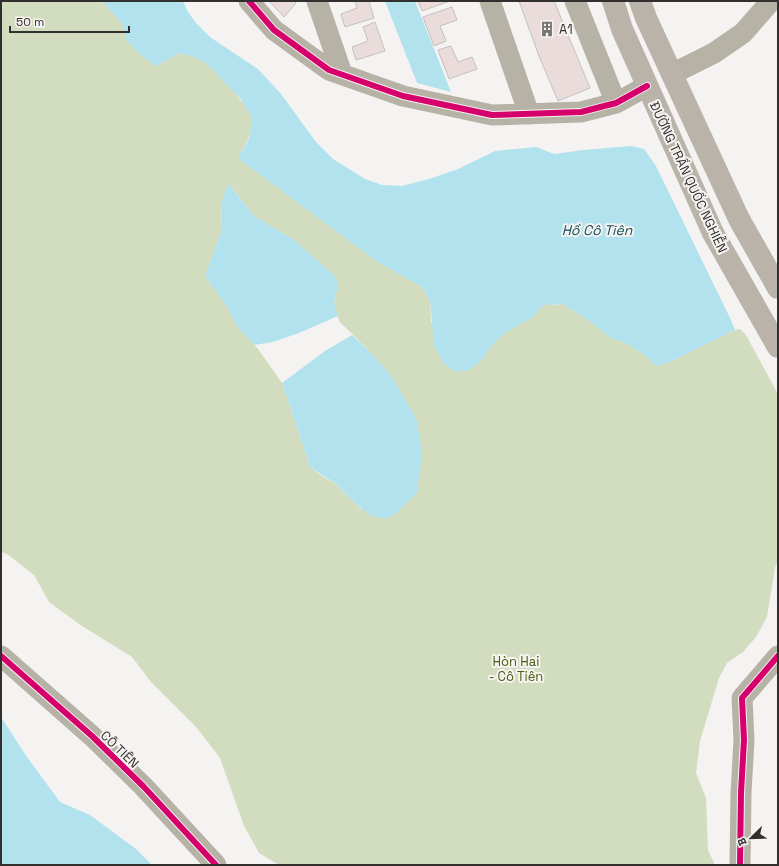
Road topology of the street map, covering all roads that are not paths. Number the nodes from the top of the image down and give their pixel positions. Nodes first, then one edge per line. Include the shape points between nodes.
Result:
1 (249, 1) edge
2 (317, 1) edge
3 (490, 1) edge
4 (575, 1) edge
5 (612, 1) edge
6 (640, 1) edge
7 (771, 1) edge
8 (342, 74) junction
9 (672, 74) junction
10 (648, 86) junction
11 (616, 103) junction
12 (529, 114) junction
13 (778, 288) edge
14 (778, 346) edge
15 (1, 656) edge
16 (778, 656) edge
17 (216, 865) edge
18 (740, 865) edge

1 - 8 street via 274,30 329,70
2 - 8 street
3 - 12 street
4 - 11 street
5 - 10 main road, ĐƯỜNG TRẦN QUỐC NGHIỄN
6 - 9 main road, ĐƯỜNG TRẦN QUỐC NGHIỄN
7 - 9 street via 743,34 714,53
8 - 12 street via 410,98 492,114
9 - 10 main road
9 - 13 main road, ĐƯỜNG TRẦN QUỐC NGHIỄN via 738,219
10 - 11 street
10 - 14 main road, ĐƯỜNG TRẦN QUỐC NGHIỄN via 713,233
11 - 12 street via 581,112
15 - 17 street, CÔ TIÊN via 92,736 143,786
16 - 18 street via 742,698 744,740

